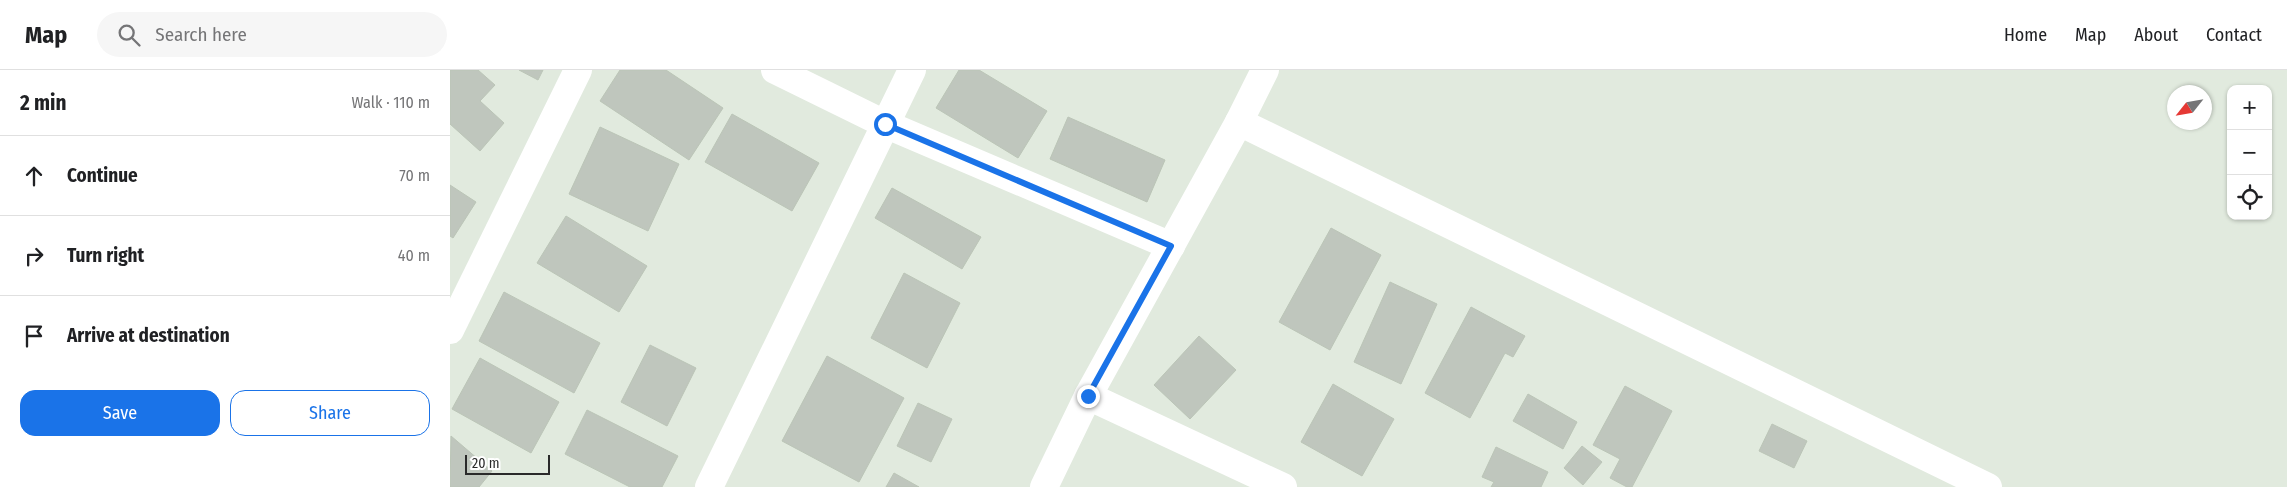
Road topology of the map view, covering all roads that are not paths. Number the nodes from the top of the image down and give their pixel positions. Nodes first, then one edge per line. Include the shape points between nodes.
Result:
1 (578, 70) edge
2 (775, 70) edge
3 (912, 70) edge
4 (1265, 70) edge
5 (1239, 122) junction
6 (885, 124) junction
7 (1171, 246) junction
8 (450, 330) edge
9 (1088, 396) junction
10 (709, 487) edge
11 (1044, 487) edge
12 (1283, 487) edge
13 (1988, 487) edge

1 - 8 street
2 - 6 street
3 - 6 street
4 - 5 street
5 - 7 street
5 - 13 street
6 - 7 street
6 - 10 street
7 - 9 street
9 - 11 street
9 - 12 street

